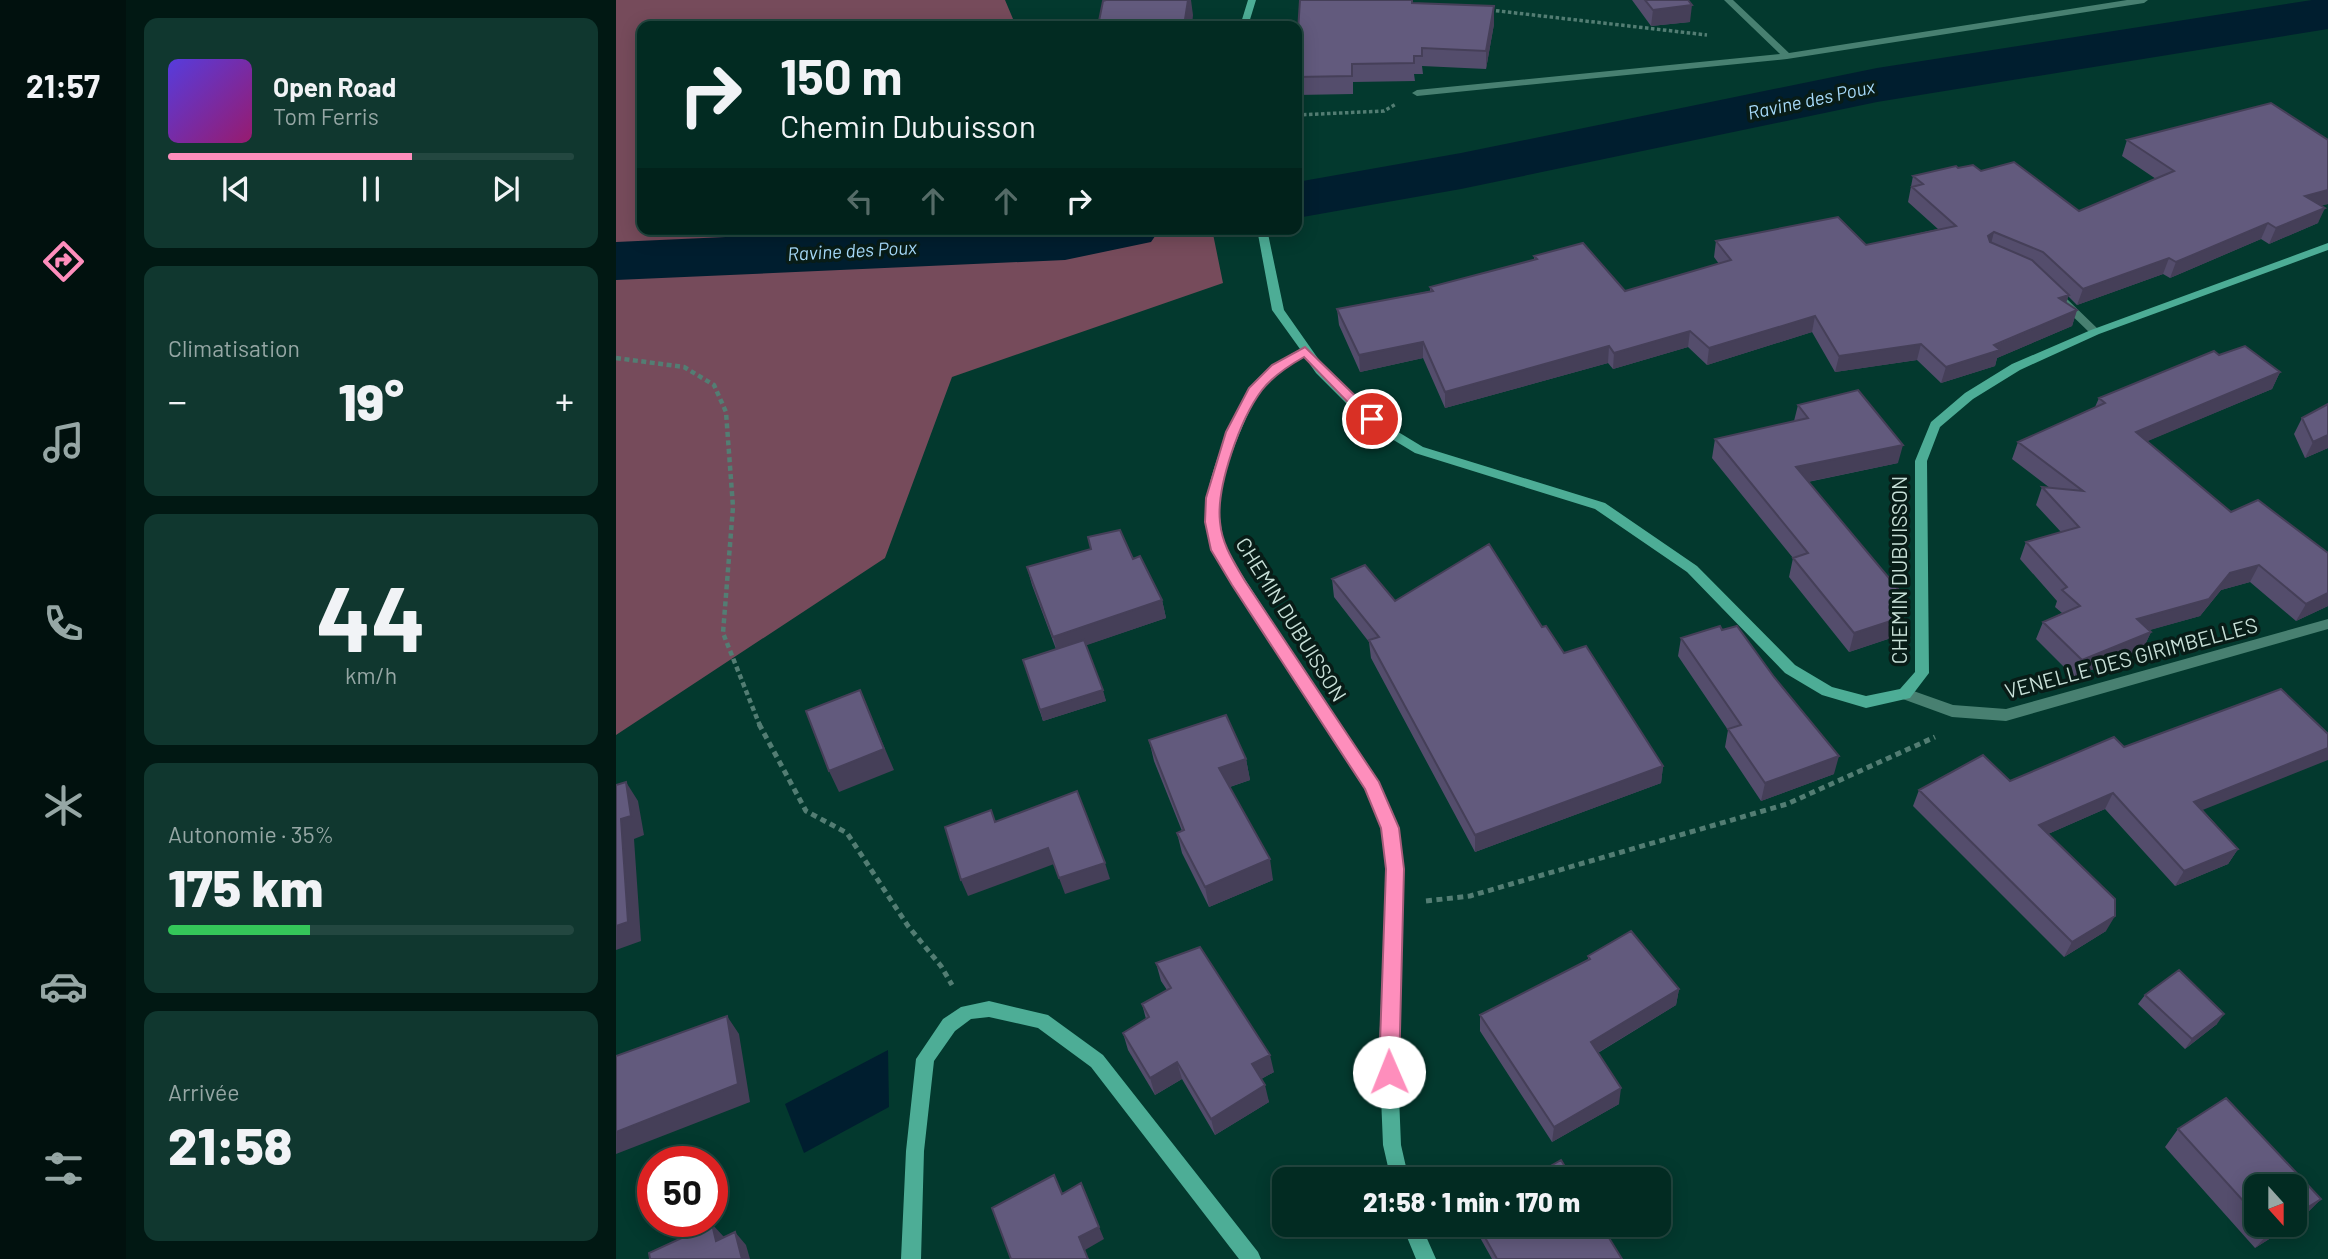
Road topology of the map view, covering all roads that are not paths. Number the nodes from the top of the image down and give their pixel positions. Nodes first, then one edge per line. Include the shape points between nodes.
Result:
1 (1252, 0) edge
2 (1728, 0) edge
3 (2144, 0) edge
4 (1246, 21) edge
5 (1787, 56) junction
6 (1417, 93) road end
7 (1263, 235) edge
8 (2328, 246) edge
9 (2051, 289) edge
10 (2095, 332) junction
11 (1305, 351) junction
12 (2328, 624) edge
13 (1905, 694) junction
14 (1397, 1167) edge
15 (1416, 1237) edge
16 (911, 1259) edge
17 (1251, 1259) edge
18 (1426, 1259) edge

1 - 4 main road
2 - 5 street
3 - 5 street
5 - 6 street
7 - 11 main road via 1278,310
8 - 10 main road, CHEMIN DUBUISSON
9 - 10 street
10 - 13 main road, CHEMIN DUBUISSON via 2016,368 1969,396 1935,425 1921,461 1922,673
11 - 13 main road, CHEMIN DUBUISSON via 1358,408 1419,450 1564,492 1630,524 1692,569 1790,670 1827,691 1866,702
11 - 14 main road, CHEMIN DUBUISSON via 1256,388 1238,421 1213,498 1213,522 1219,550 1372,787 1390,828 1395,869 1388,1048
12 - 13 street, VENELLE DES GIRIMBELLES via 2006,715 1952,711
15 - 18 main road
16 - 17 main road via 925,1059 949,1025 967,1012 989,1009 1042,1021 1097,1061

